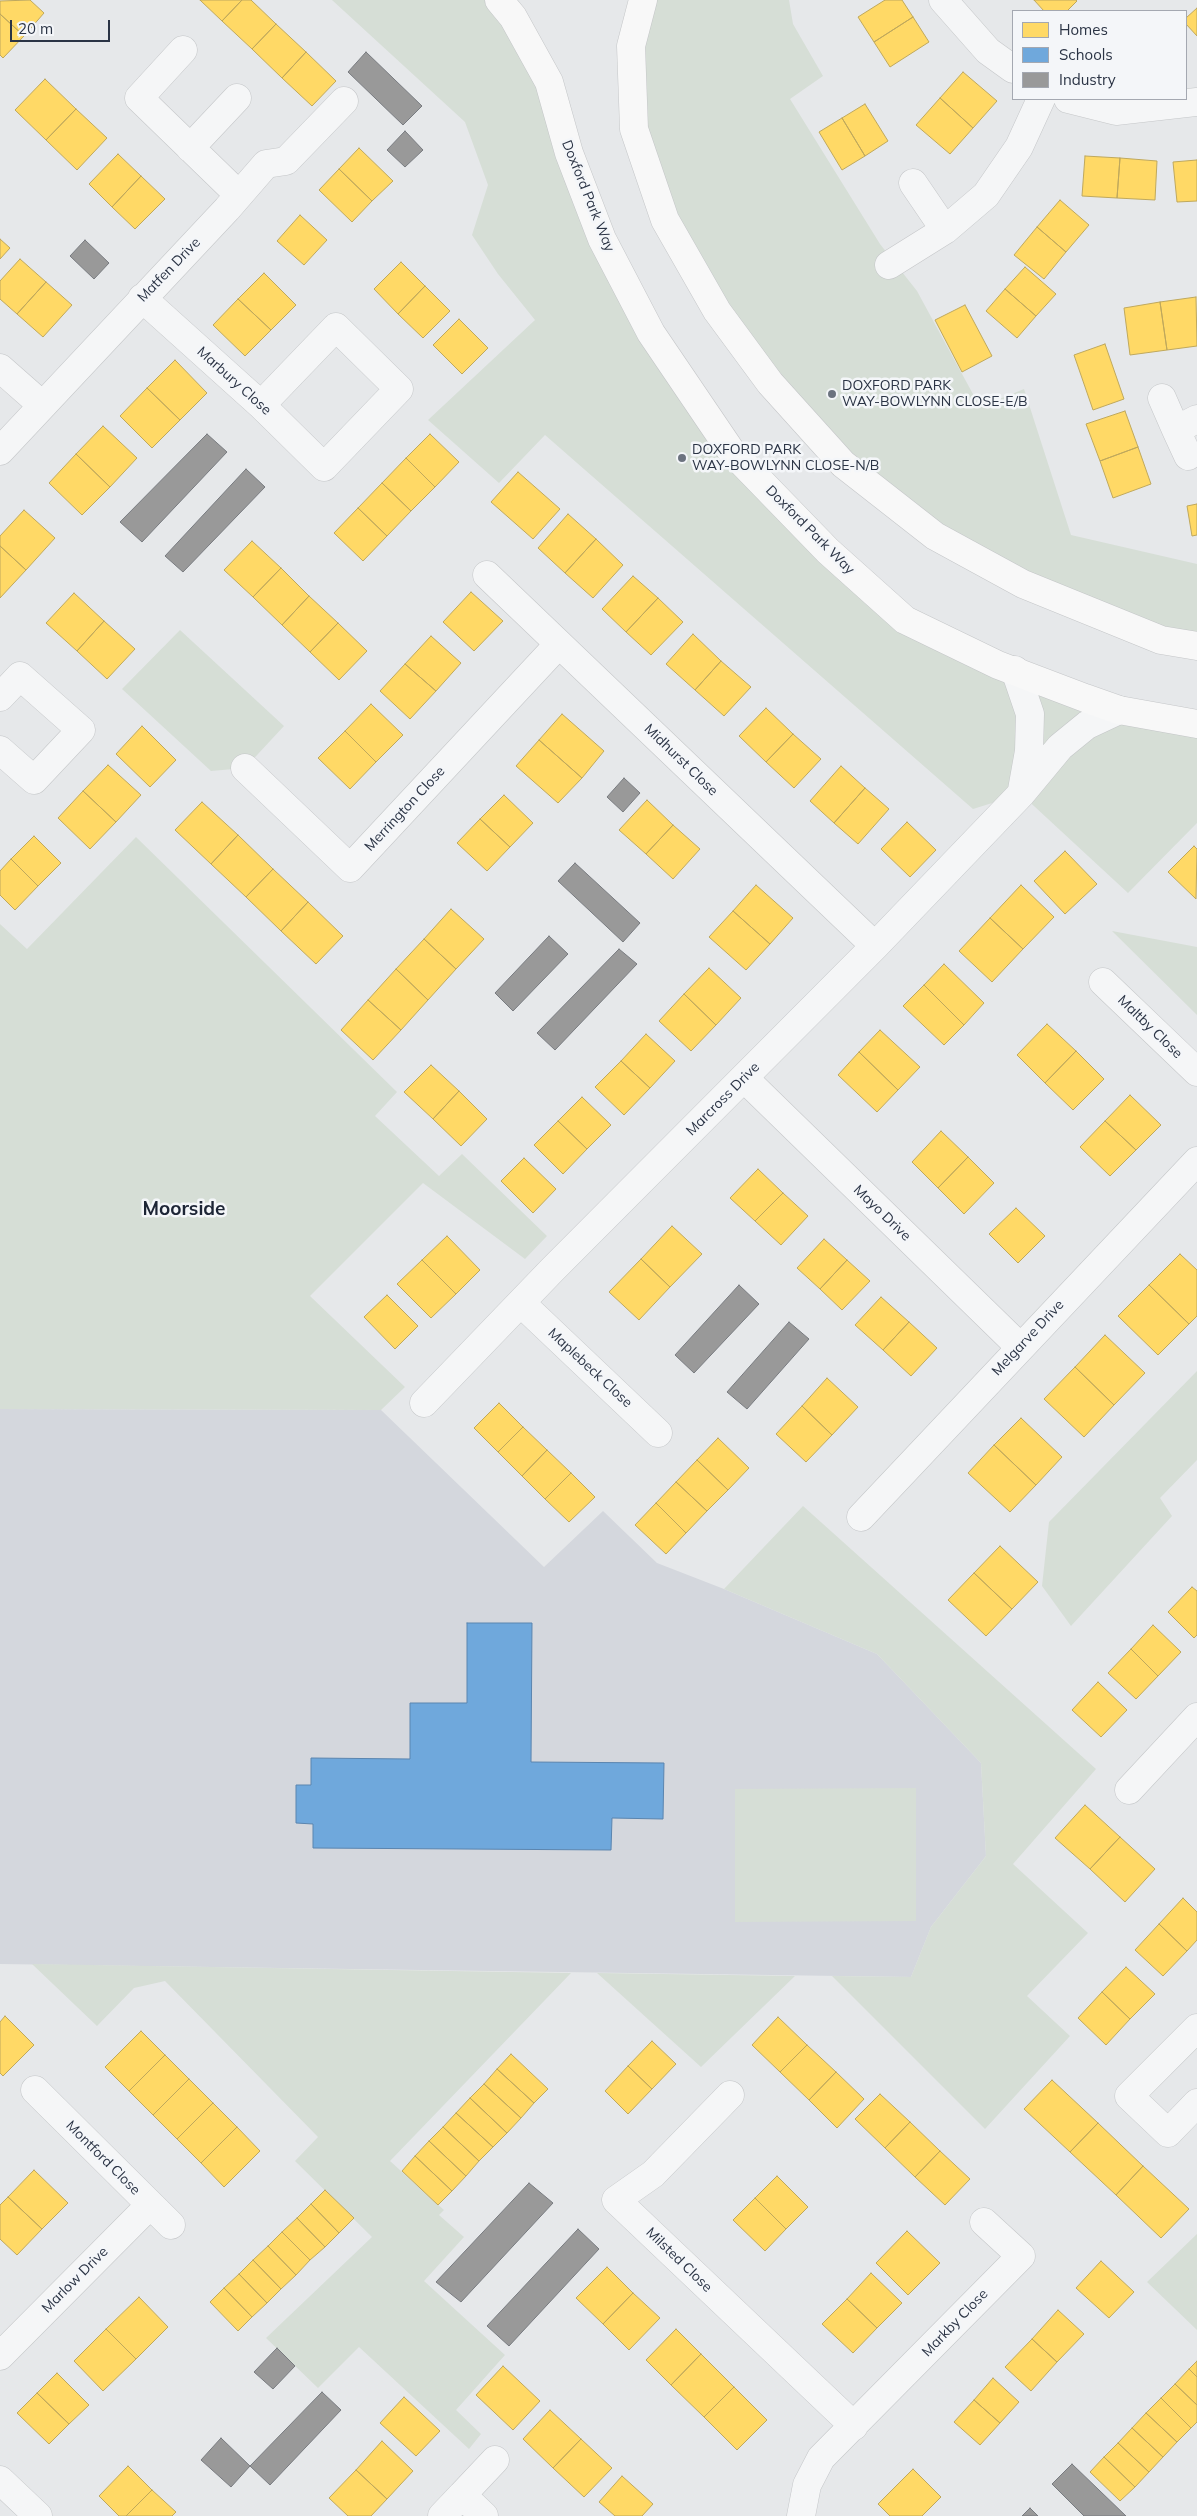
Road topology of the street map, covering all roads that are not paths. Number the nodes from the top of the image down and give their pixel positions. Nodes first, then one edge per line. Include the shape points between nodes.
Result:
1 (499, 0) edge
2 (643, 0) edge
3 (943, 0) edge
4 (183, 50) dead end
5 (1012, 69) edge
6 (237, 98) dead end
7 (1041, 100) edge
8 (1072, 100) edge
9 (344, 101) dead end
10 (1197, 102) edge
11 (190, 148) junction
12 (913, 183) dead end
13 (240, 195) junction
14 (945, 230) junction
15 (890, 265) dead end
16 (142, 298) junction
17 (0, 368) edge
18 (1162, 398) dead end
19 (42, 406) junction
20 (261, 406) junction
21 (1186, 424) edge
22 (0, 451) edge
23 (1188, 456) dead end
24 (486, 575) dead end
25 (559, 644) junction
26 (1197, 646) edge
27 (1015, 670) junction
28 (0, 697) edge
29 (1119, 710) junction
30 (1197, 724) edge
31 (0, 750) edge
32 (245, 768) dead end
33 (1021, 794) junction
34 (875, 946) junction
35 (1103, 982) dead end
36 (1197, 1072) edge
37 (744, 1078) junction
38 (1197, 1161) edge
39 (521, 1303) junction
40 (1020, 1347) junction
41 (424, 1403) dead end
42 (658, 1433) dead end
43 (861, 1517) dead end
44 (1197, 1717) edge
45 (1129, 1790) dead end
46 (1197, 2028) edge
47 (35, 2090) dead end
48 (730, 2095) dead end
49 (1197, 2103) edge
50 (150, 2205) junction
51 (984, 2222) dead end
52 (171, 2225) dead end
53 (0, 2356) edge
54 (854, 2426) junction
55 (495, 2460) dead end
56 (0, 2480) edge
57 (462, 2495) junction
58 (38, 2516) edge
59 (442, 2516) edge
60 (484, 2516) edge
61 (801, 2516) edge

1 - 27 main road, Doxford Park Way via 513,17 549,82 569,154 602,239 652,333 731,451 828,551 905,620
2 - 26 main road via 631,46 634,129 665,220 717,311 770,383 843,464 935,536 1023,584 1161,640
3 - 5 street via 988,51
4 - 11 street via 139,98
6 - 11 street
7 - 14 street via 1019,147 986,195
8 - 10 street via 1116,111
9 - 13 street, Matfen Drive via 286,161 266,164
11 - 13 street
12 - 14 street
13 - 16 street, Matfen Drive
14 - 15 street
16 - 19 street, Matfen Drive
16 - 20 street, Marbury Close
17 - 19 street
18 - 21 street
19 - 22 street, Matfen Drive
20 - 20 street, Marbury Close via 324,467 399,389 336,327
21 - 23 street
24 - 25 street, Midhurst Close
25 - 32 street, Merrington Close via 350,868
25 - 34 street, Midhurst Close
27 - 29 main road, Doxford Park Way
27 - 33 street via 1030,714 1029,751
28 - 31 street via 20,676 81,730 34,780
29 - 30 main road, Doxford Park Way
29 - 33 street, Marcross Drive via 1087,725 1060,747
33 - 34 street, Marcross Drive
34 - 37 street, Marcross Drive
35 - 36 street, Maltby Close
37 - 39 street, Marcross Drive
37 - 40 street, Mayo Drive
38 - 40 street, Melgarve Drive
39 - 41 street, Marcross Drive
39 - 42 street, Maplebeck Close
40 - 43 street, Melgarve Drive
44 - 45 street
46 - 49 street via 1128,2096 1168,2132
47 - 50 street, Montford Close
48 - 54 street, Milsted Close via 653,2174 616,2200
50 - 52 street, Montford Close
50 - 53 street, Marlow Drive
51 - 54 street, Markby Close via 1021,2256
54 - 61 street via 822,2458 807,2485
55 - 57 street
56 - 58 street
57 - 59 street
57 - 60 street

